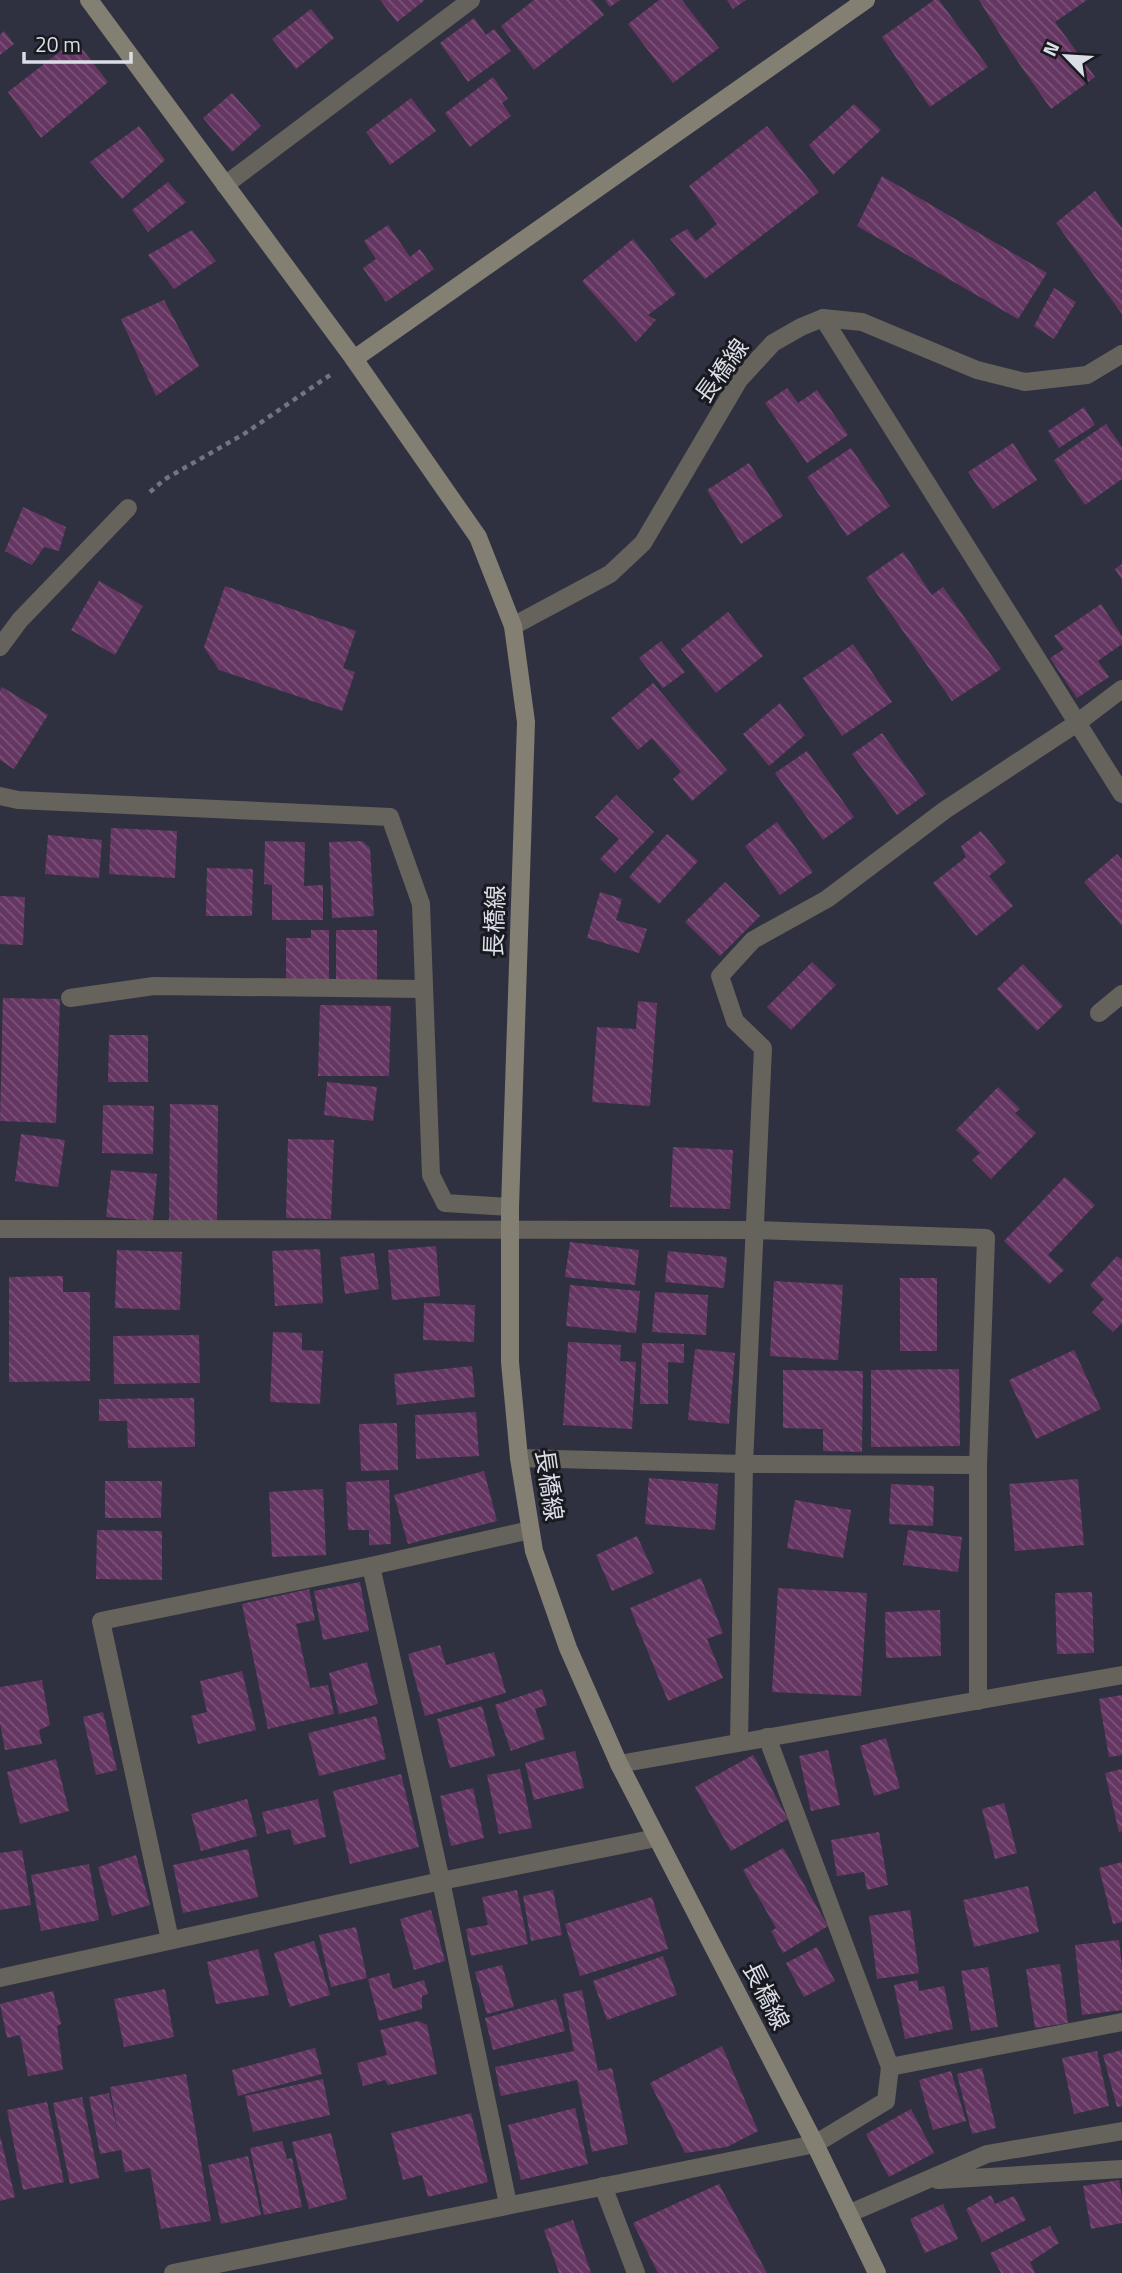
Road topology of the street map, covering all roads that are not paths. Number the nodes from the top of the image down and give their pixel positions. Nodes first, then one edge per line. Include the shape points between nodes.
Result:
1 (471, 0) edge
2 (866, 0) edge
3 (97, 3) edge
4 (226, 185) junction
5 (823, 318) junction
6 (1122, 354) edge
7 (354, 359) junction
8 (128, 508) road end
9 (513, 626) junction
10 (0, 647) edge
11 (1122, 689) edge
12 (1076, 723) junction
13 (1122, 794) edge
14 (0, 796) edge
15 (424, 989) junction
16 (1122, 994) edge
17 (70, 998) dead end
18 (1099, 1013) dead end
19 (510, 1208) junction
20 (0, 1229) edge
21 (510, 1229) junction
22 (755, 1230) junction
23 (519, 1458) junction
24 (744, 1464) junction
25 (978, 1465) junction
26 (530, 1530) junction
27 (371, 1566) junction
28 (1122, 1675) edge
29 (978, 1701) junction
30 (766, 1737) junction
31 (740, 1741) junction
32 (619, 1764) junction
33 (656, 1838) junction
34 (441, 1881) junction
35 (170, 1940) junction
36 (0, 1978) edge
37 (1122, 2022) edge
38 (890, 2067) junction
39 (1122, 2131) edge
40 (815, 2144) junction
41 (1122, 2169) edge
42 (924, 2181) junction
43 (603, 2186) junction
44 (508, 2204) junction
45 (848, 2214) junction
46 (173, 2273) edge
47 (636, 2273) edge
48 (877, 2273) edge

1 - 4 street
2 - 7 street
3 - 4 street, 長橋線
4 - 7 street, 長橋線
5 - 6 street via 862,322 976,370 1025,382 1087,375
5 - 9 street, 長橋線 via 773,343 739,380 643,543 610,574
5 - 12 street
7 - 9 street, 長橋線 via 478,537
8 - 10 street via 20,620
9 - 19 street, 長橋線 via 526,722
11 - 12 street
12 - 13 street
12 - 22 street via 945,810 827,899 753,940 720,976 735,1021 763,1048
14 - 15 street via 390,817 421,904
15 - 17 street via 154,986
15 - 19 street via 431,1175 445,1203
16 - 18 street
19 - 21 street, 長橋線
20 - 21 street
21 - 22 street
21 - 23 street, 長橋線 via 510,1362
22 - 24 street
22 - 25 street via 986,1238
23 - 24 street
23 - 26 street, 長橋線
24 - 25 street
24 - 31 street
25 - 29 street
26 - 27 street
26 - 32 street, 長橋線 via 568,1648
27 - 34 street
27 - 35 street via 101,1621
28 - 29 street
29 - 30 street
30 - 31 street
30 - 38 street
31 - 32 street
32 - 33 street, 長橋線
33 - 34 street
33 - 40 street, 長橋線
34 - 35 street
34 - 44 street
35 - 36 street
37 - 38 street
38 - 40 street via 886,2101
39 - 42 street via 987,2154
40 - 43 street
40 - 45 street, 長橋線
41 - 42 street
42 - 45 street
43 - 44 street
43 - 47 street
44 - 46 street
45 - 48 street, 長橋線

